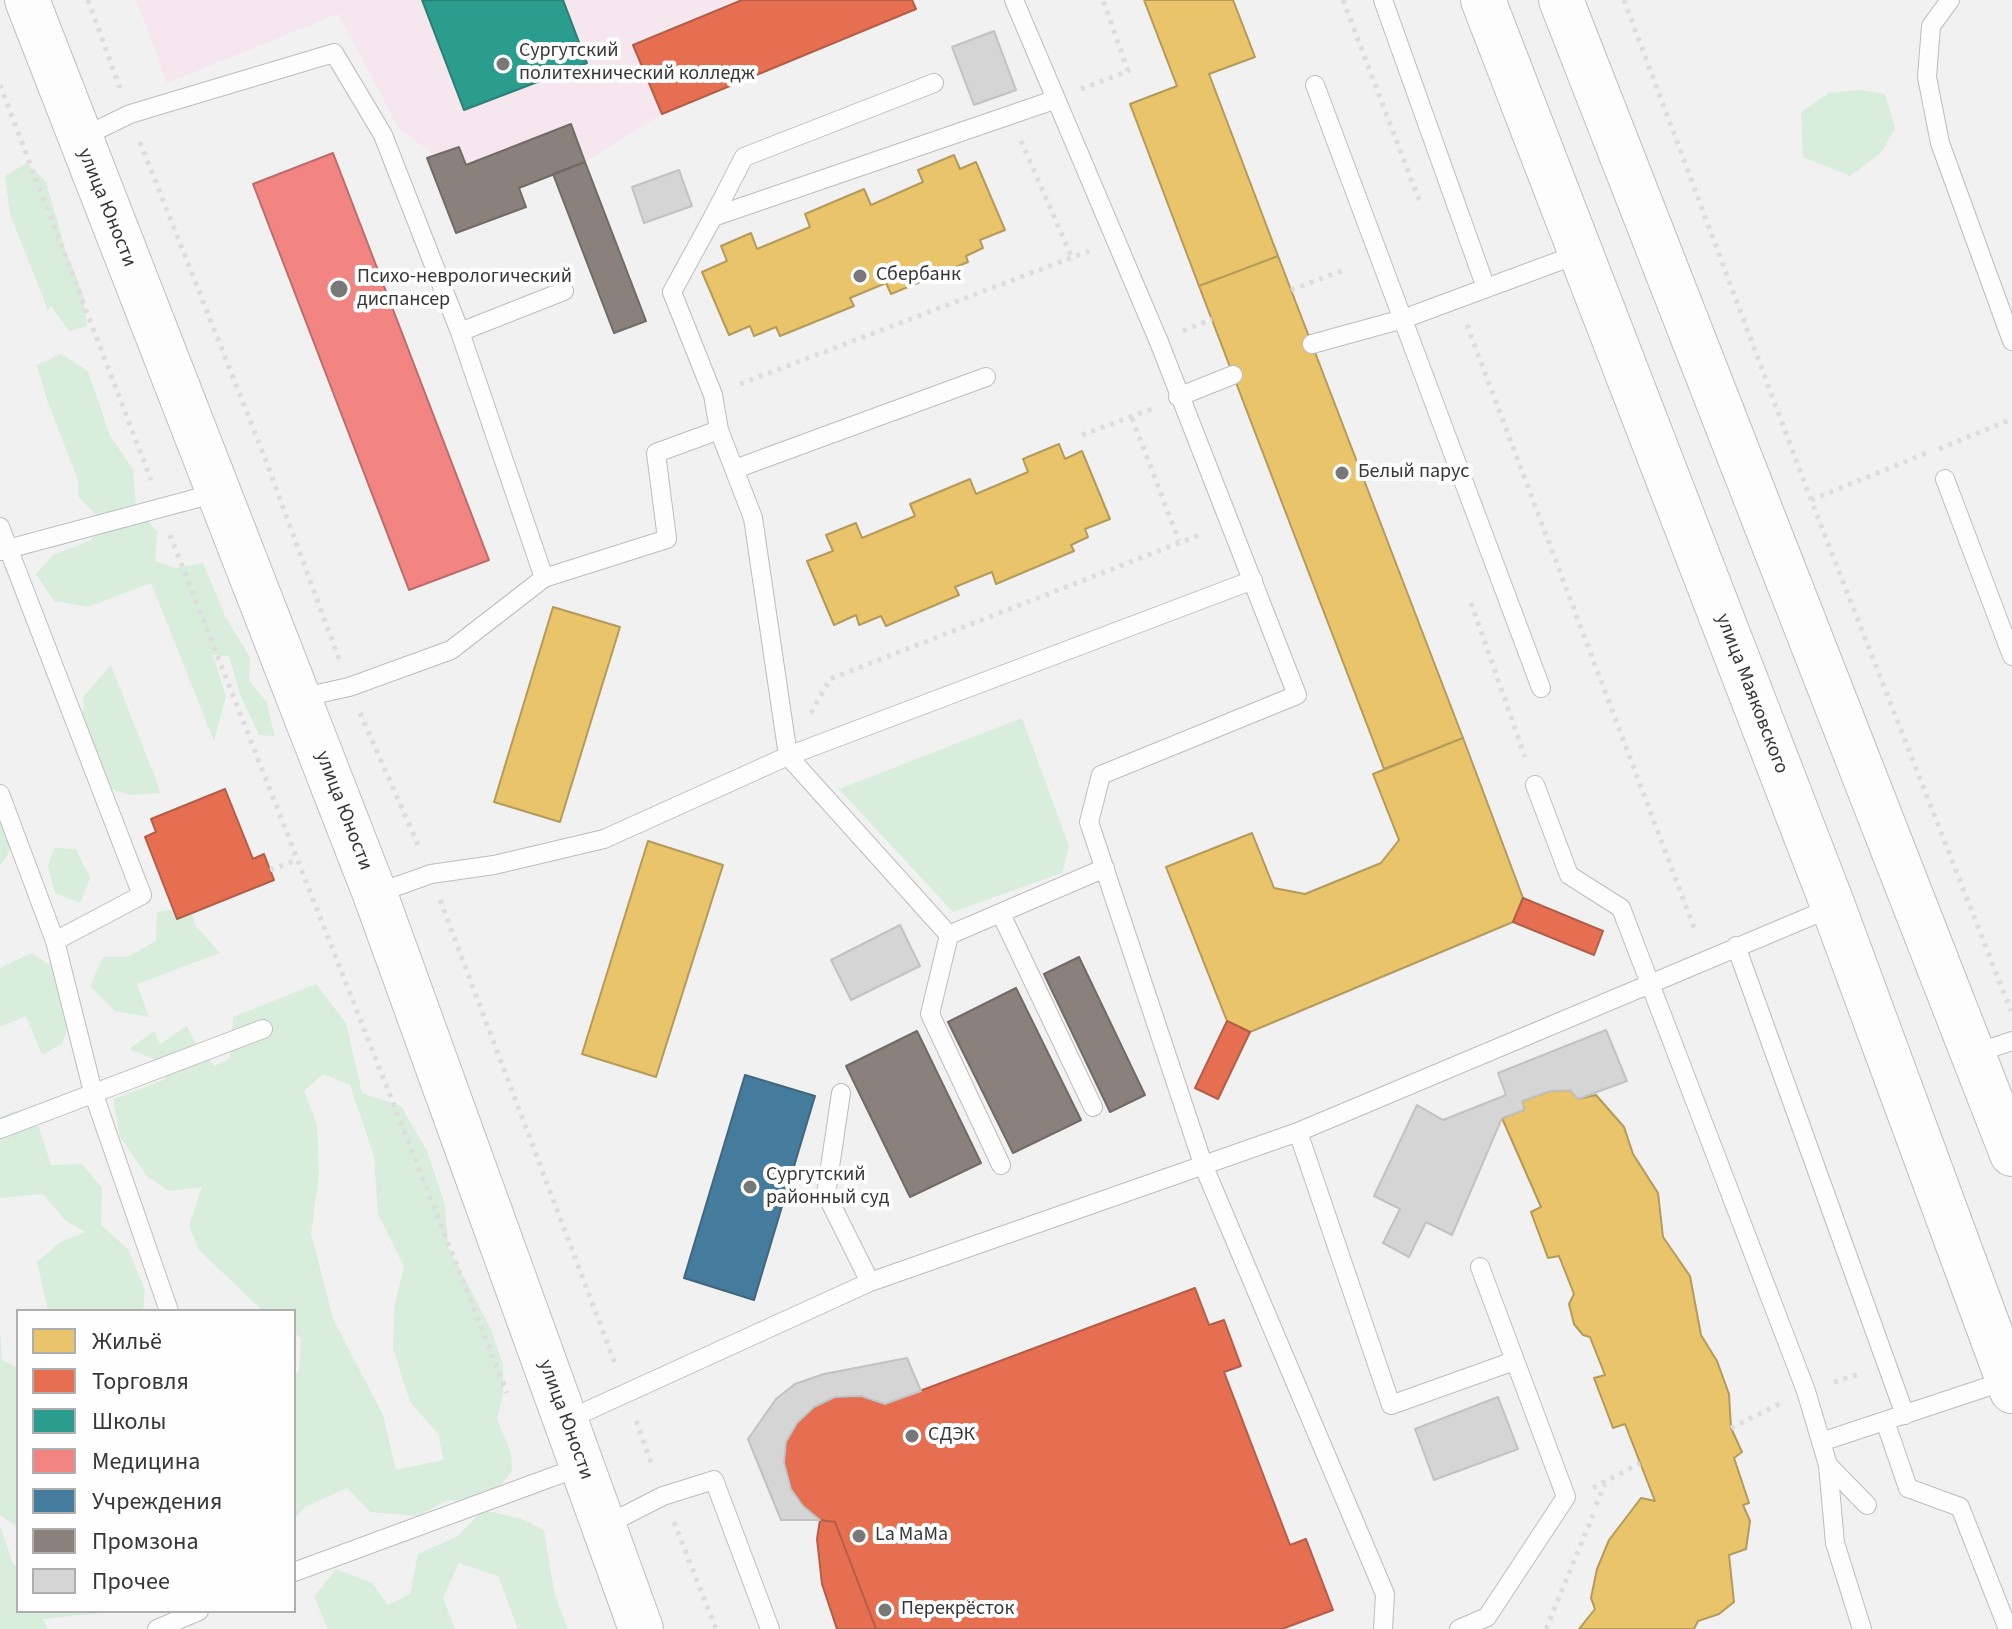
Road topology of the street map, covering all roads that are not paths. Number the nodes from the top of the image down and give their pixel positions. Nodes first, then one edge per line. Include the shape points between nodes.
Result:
1 (27, 0) edge
2 (1014, 0) edge
3 (1383, 0) edge
4 (1483, 0) edge
5 (1561, 0) edge
6 (1950, 0) edge
7 (934, 83) dead end
8 (1315, 85) dead end
9 (1062, 97) junction
10 (78, 139) junction
11 (713, 217) junction
12 (1581, 253) junction
13 (1486, 288) junction
14 (564, 291) dead end
15 (1403, 319) junction
16 (460, 332) junction
17 (2012, 341) edge
18 (1312, 344) dead end
19 (1233, 375) dead end
20 (986, 377) dead end
21 (1178, 397) junction
22 (719, 430) junction
23 (735, 469) junction
24 (1945, 479) dead end
25 (220, 492) junction
26 (0, 527) edge
27 (5, 550) edge
28 (544, 578) junction
29 (1253, 580) junction
30 (2012, 656) edge
31 (1541, 688) dead end
32 (299, 698) junction
33 (788, 756) junction
34 (1535, 785) road end
35 (0, 794) edge
36 (1105, 868) junction
37 (375, 894) junction
38 (1833, 906) junction
39 (1001, 914) junction
40 (949, 935) junction
41 (55, 941) junction
42 (1736, 946) junction
43 (1651, 980) junction
44 (263, 1029) dead end
45 (1993, 1048) edge
46 (93, 1092) junction
47 (841, 1093) dead end
48 (1093, 1107) dead end
49 (0, 1129) edge
50 (1298, 1132) junction
51 (2012, 1154) edge
52 (1001, 1165) dead end
53 (1204, 1167) junction
54 (1480, 1267) dead end
55 (870, 1282) junction
56 (168, 1309) edge
57 (1514, 1361) junction
58 (2010, 1386) edge
59 (1905, 1415) junction
60 (565, 1421) junction
61 (1885, 1421) junction
62 (1821, 1442) junction
63 (1828, 1465) junction
64 (582, 1466) junction
65 (1867, 1505) dead end
66 (604, 1526) junction
67 (296, 1571) edge
68 (194, 1613) edge
69 (157, 1629) edge
70 (641, 1629) edge
71 (770, 1629) edge
72 (1383, 1629) edge
73 (1459, 1629) edge
74 (1862, 1629) edge
75 (2008, 1629) edge

1 - 10 main road, улица Юности
2 - 9 lane
3 - 13 lane
4 - 12 main road, улица Маяковского
5 - 45 main road
6 - 17 lane via 1931,26 1927,77 1940,143
7 - 11 lane via 744,157
8 - 15 lane
9 - 11 lane
9 - 21 lane
10 - 16 lane via 130,114 334,53 383,135
10 - 25 main road, улица Юности
11 - 22 lane via 672,292 713,395
12 - 13 lane
12 - 38 main road, улица Маяковского
13 - 15 lane
14 - 16 lane
15 - 18 lane
15 - 31 lane
16 - 28 lane
19 - 21 lane
20 - 23 lane
21 - 29 lane
22 - 23 lane
22 - 28 lane via 656,453 667,539
23 - 33 lane via 753,518
24 - 30 lane
25 - 27 lane
25 - 32 main road, улица Юности
26 - 27 lane
27 - 41 lane via 142,895
28 - 32 lane via 451,650 349,687
29 - 33 lane
29 - 36 lane via 1297,695 1101,775 1089,822
32 - 37 main road, улица Юности
33 - 37 lane via 604,839 431,874
33 - 40 lane
34 - 43 lane via 1569,875 1621,908
35 - 41 lane
36 - 39 lane
36 - 53 lane
37 - 60 main road, улица Юности
38 - 42 lane
38 - 58 main road, улица Маяковского
39 - 40 lane
39 - 48 lane
40 - 52 lane via 930,1014
41 - 46 lane
42 - 43 lane
42 - 59 lane
43 - 50 lane
43 - 62 lane
44 - 46 lane
45 - 51 main road
46 - 49 lane
46 - 56 lane
47 - 55 lane via 826,1194
50 - 53 lane
50 - 57 lane via 1391,1405
53 - 55 lane
53 - 72 lane via 1385,1594
54 - 57 lane
55 - 60 lane
57 - 73 lane via 1566,1497 1487,1617
58 - 59 lane
59 - 61 lane
60 - 64 main road, улица Юности
61 - 62 lane
61 - 75 lane via 1908,1488 1960,1507
62 - 63 lane
63 - 65 lane
63 - 74 lane via 1835,1543
64 - 66 main road, улица Юности
64 - 67 lane
66 - 70 main road, улица Юности
66 - 71 lane via 663,1496 714,1480
68 - 69 lane

